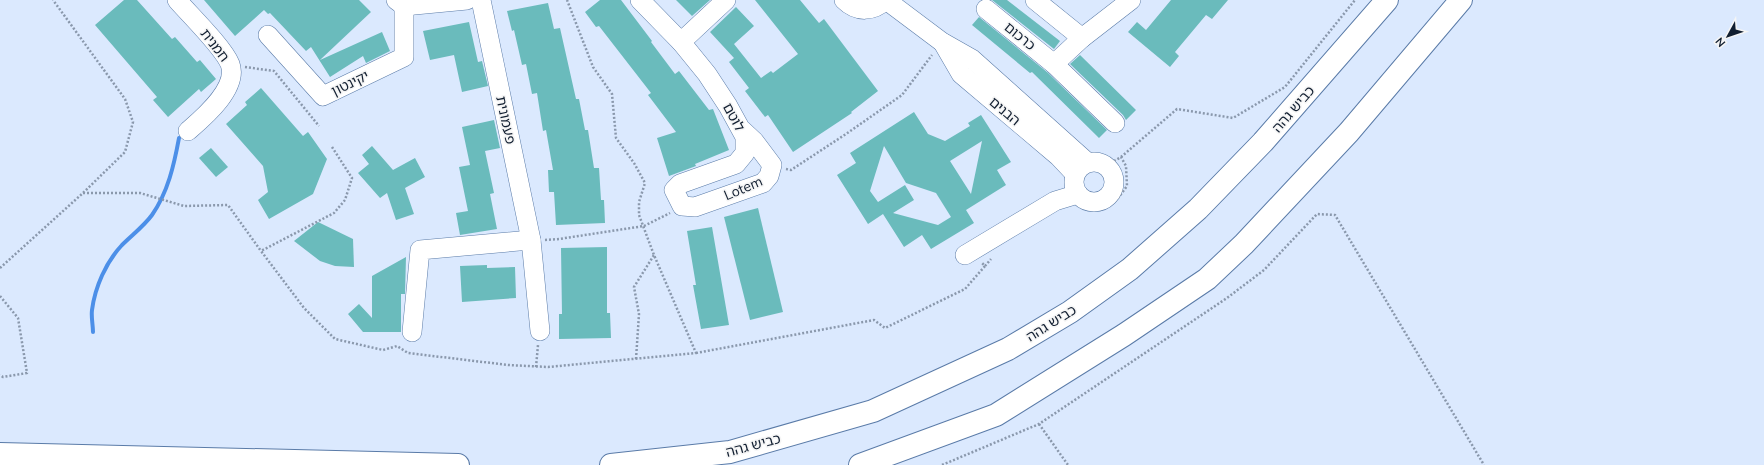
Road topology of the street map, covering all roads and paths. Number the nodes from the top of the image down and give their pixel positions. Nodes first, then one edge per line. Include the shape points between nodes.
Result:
1 (53, 0) edge
2 (177, 0) edge
3 (468, 0) edge
4 (481, 0) edge
5 (640, 0) edge
6 (726, 0) edge
7 (844, 0) edge
8 (886, 0) edge
9 (1035, 0) edge
10 (1131, 0) edge
11 (1355, 0) edge
12 (1387, 0) edge
13 (1461, 0) edge
14 (400, 3) edge
15 (986, 9) dead end
16 (268, 35) dead end
17 (1082, 38) junction
18 (681, 42) junction
19 (942, 42) junction
20 (1054, 64) junction
21 (230, 65) junction
22 (1115, 123) dead end
23 (319, 126) dead end
24 (740, 128) junction
25 (188, 131) dead end
26 (772, 165) junction
27 (1107, 165) junction
28 (1081, 168) junction
29 (83, 193) junction
30 (1078, 194) junction
31 (682, 206) junction
32 (530, 240) junction
33 (261, 251) dead end
34 (654, 254) dead end
35 (968, 254) joint
36 (0, 268) edge
37 (0, 296) edge
38 (540, 330) joint
39 (412, 332) dead end
40 (696, 353) dead end
41 (636, 359) dead end
42 (536, 367) dead end
43 (0, 375) edge
44 (1039, 424) junction
45 (0, 454) edge
46 (458, 465) edge
47 (611, 465) edge
48 (860, 465) edge
49 (942, 465) edge
50 (1068, 465) edge
51 (1484, 465) edge

1 - 29 path via 125,100 133,122 125,152
2 - 21 street, חמנית
3 - 14 street
4 - 32 street, פעמונית
5 - 18 street, לוטם
6 - 18 street
7 - 8 street via 861,10 879,6
8 - 19 street, הבנים
9 - 17 street
10 - 17 street
11 - 27 path via 1285,87 1232,118 1177,109 1121,157
12 - 47 highway, כביש גהה via 1263,142 1198,209 1130,269 1070,312 1008,349 873,411 730,452
13 - 48 highway via 1349,132 1244,244 1207,279 1124,335 996,415
14 - 16 street, יקינטון via 404,57 324,96
15 - 20 street, כרכום
17 - 20 street
18 - 24 street, לוטם via 707,74
19 - 26 path via 902,95 791,170
19 - 28 street, הבנים via 961,74 1058,156
20 - 22 street, כרכום
21 - 23 path via 274,71
21 - 25 street, חמנית via 230,77 225,91 214,108
24 - 26 street, Lotem via 754,141
24 - 31 street, לוטם via 745,137 745,153 736,164 680,184 674,190
26 - 31 street, Lotem via 769,176 763,183 695,207
27 - 28 street via 1094,161
27 - 30 street via 1114,177 1113,191 1109,196 1096,202 1083,199
28 - 30 street via 1074,181
29 - 33 path via 140,193 184,206 228,205
29 - 36 path
30 - 35 street via 1055,201
31 - 32 path via 644,226 559,239
32 - 38 street, פעמונית
32 - 39 street via 420,250
34 - 41 path via 634,287 639,314
35 - 40 path via 985,266 965,289 885,328 874,320
37 - 43 path via 18,318 27,372 3,377
38 - 42 path
44 - 49 path
44 - 50 path
44 - 51 path via 1227,298 1264,270 1318,214 1335,215
45 - 46 highway

